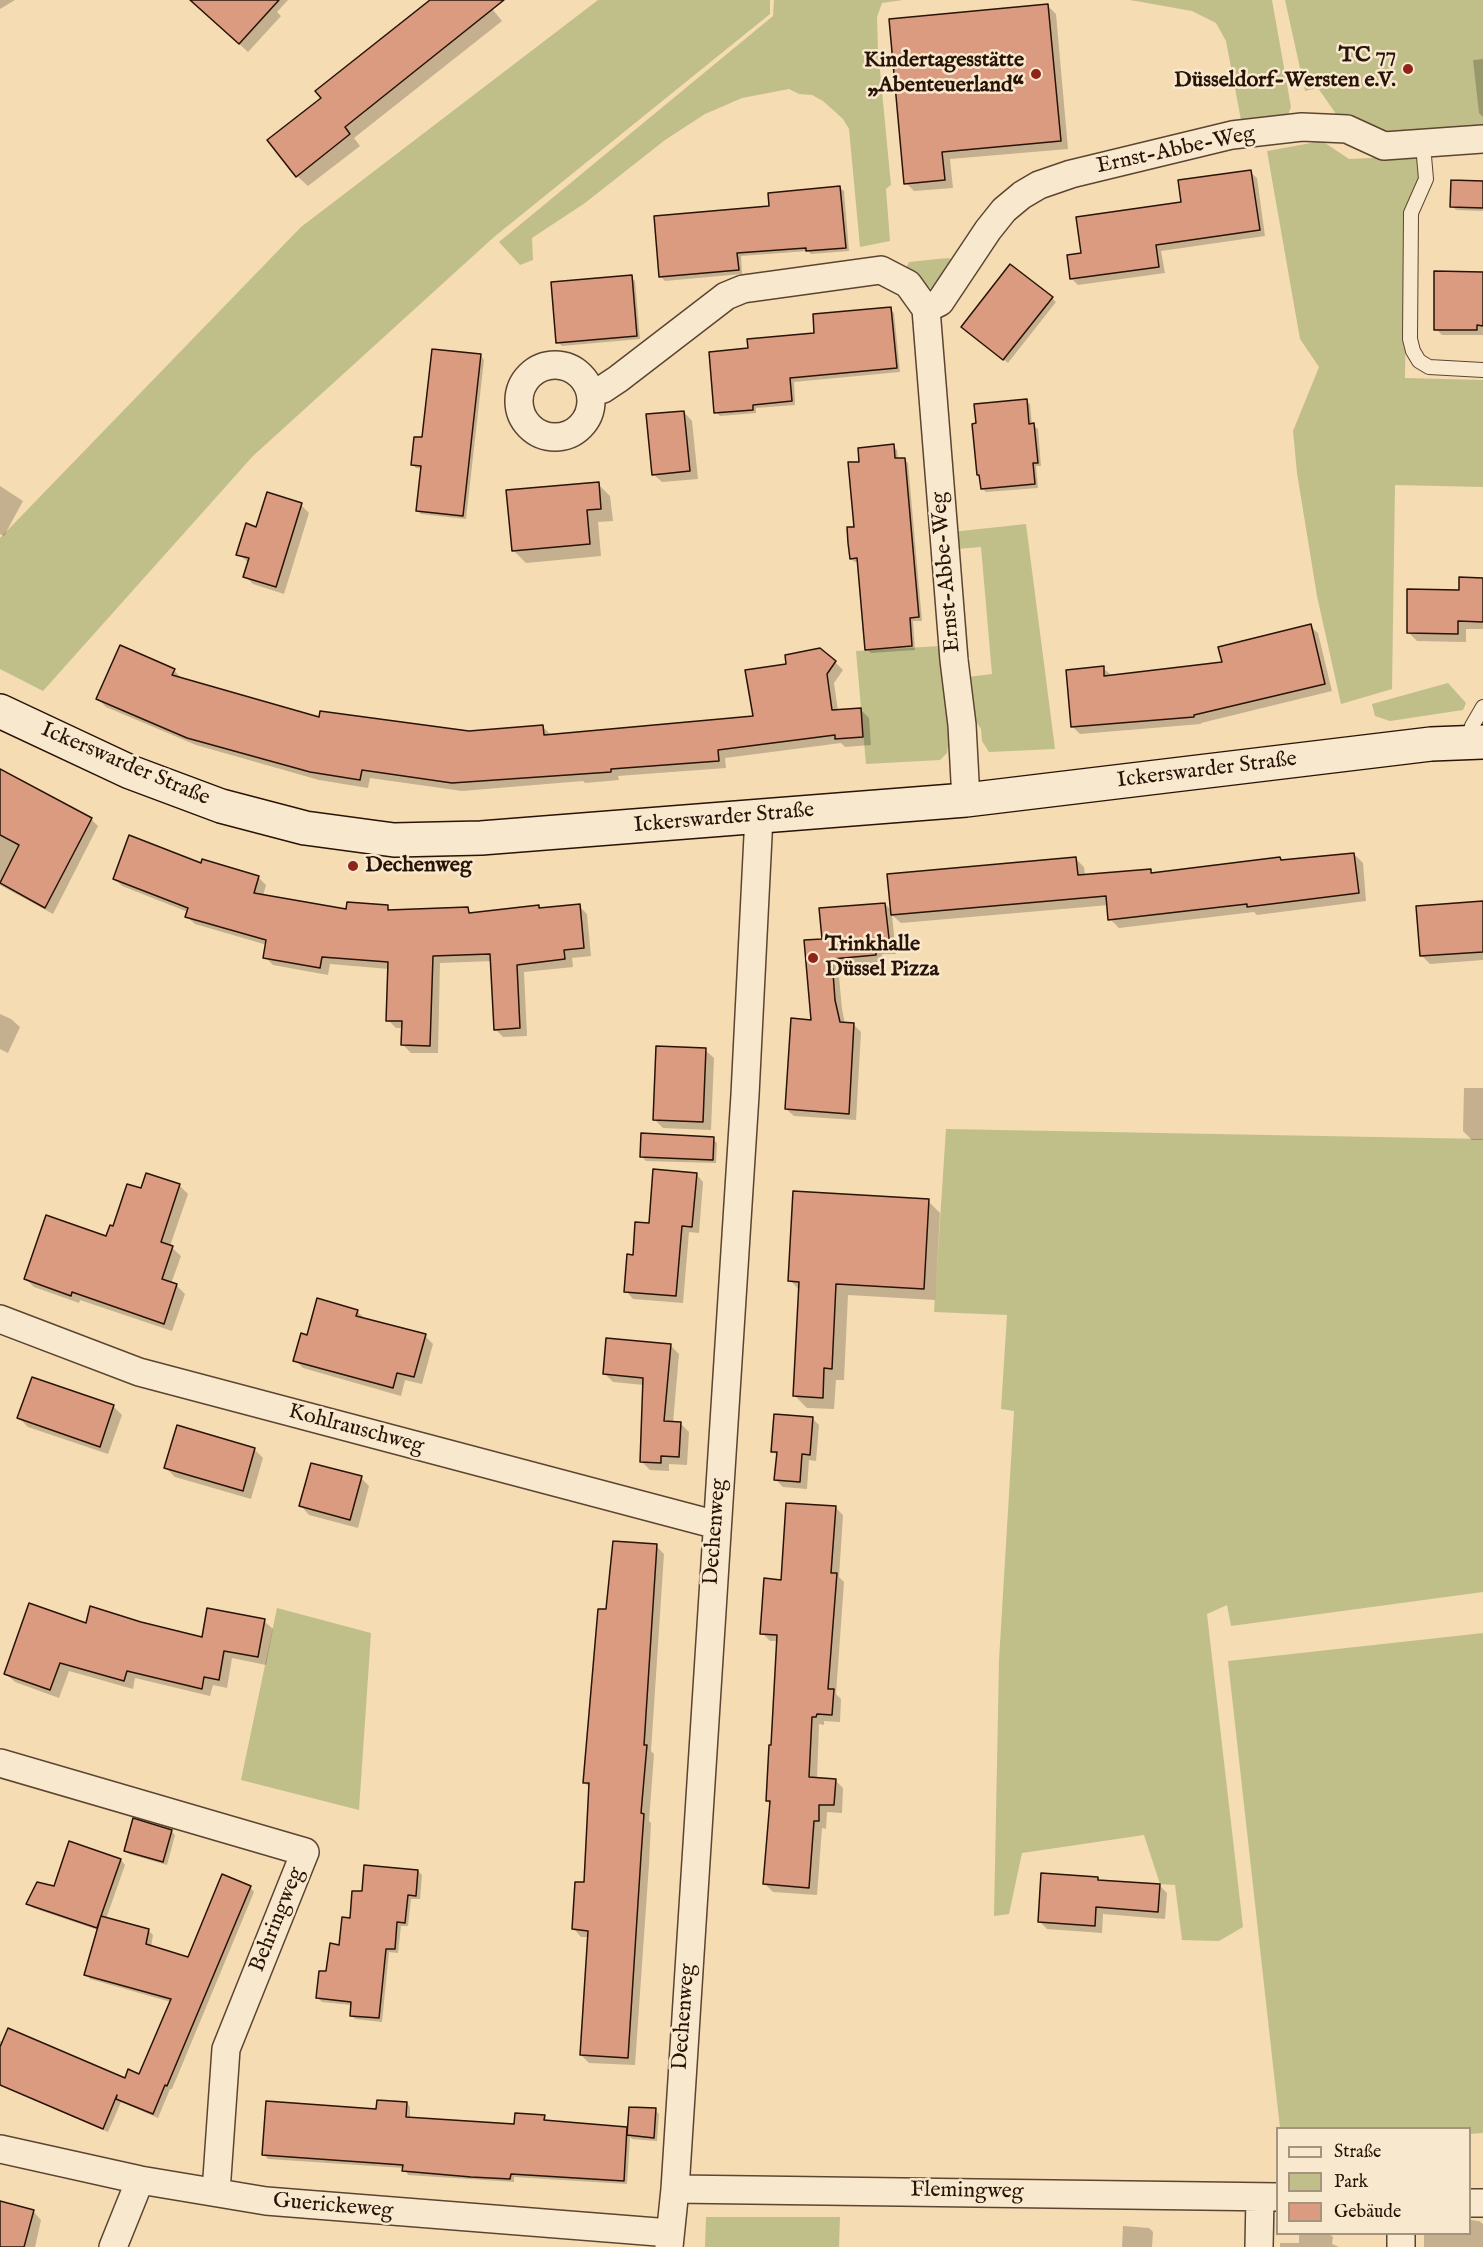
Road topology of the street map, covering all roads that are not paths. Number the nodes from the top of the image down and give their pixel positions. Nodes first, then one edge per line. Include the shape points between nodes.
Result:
1 (1483, 139) edge
2 (1424, 145) junction
3 (926, 309) junction
4 (1483, 370) edge
5 (591, 393) dead end
6 (1483, 707) edge
7 (0, 711) edge
8 (1476, 742) edge
9 (966, 800) junction
10 (759, 816) junction
11 (0, 1319) edge
12 (717, 1525) junction
13 (0, 1763) edge
14 (0, 2149) edge
15 (140, 2180) junction
16 (675, 2188) junction
17 (216, 2192) junction
18 (1269, 2197) edge
19 (670, 2240) edge
20 (113, 2247) edge
21 (1259, 2247) edge

1 - 2 street, Ernst-Abbe-Weg
2 - 3 street, Ernst-Abbe-Weg via 1384,146 1347,129 1301,118 1071,174 1039,185 1004,210 940,302
2 - 4 lane via 1426,179 1412,213 1413,351 1429,367
3 - 5 street via 908,284 881,270 744,289 726,296 618,379
3 - 9 street, Ernst-Abbe-Weg
6 - 8 lane, Ickerswarder Straße via 1472,726
7 - 10 main road, Ickerswarder Straße via 130,772 222,806 305,828 394,840 481,838
8 - 9 main road, Ickerswarder Straße via 1431,744
9 - 10 main road, Ickerswarder Straße
10 - 12 street, Dechenweg
11 - 12 street, Kohlrauschweg via 138,1372
12 - 16 street, Dechenweg
13 - 17 street, Behringweg via 305,1852 226,2049
14 - 15 street, Guerickeweg
15 - 17 street, Guerickeweg
15 - 20 street
16 - 18 street, Flemingweg
16 - 19 street, Dechenweg
17 - 19 street, Guerickeweg via 266,2201
18 - 21 street, Flemingweg

